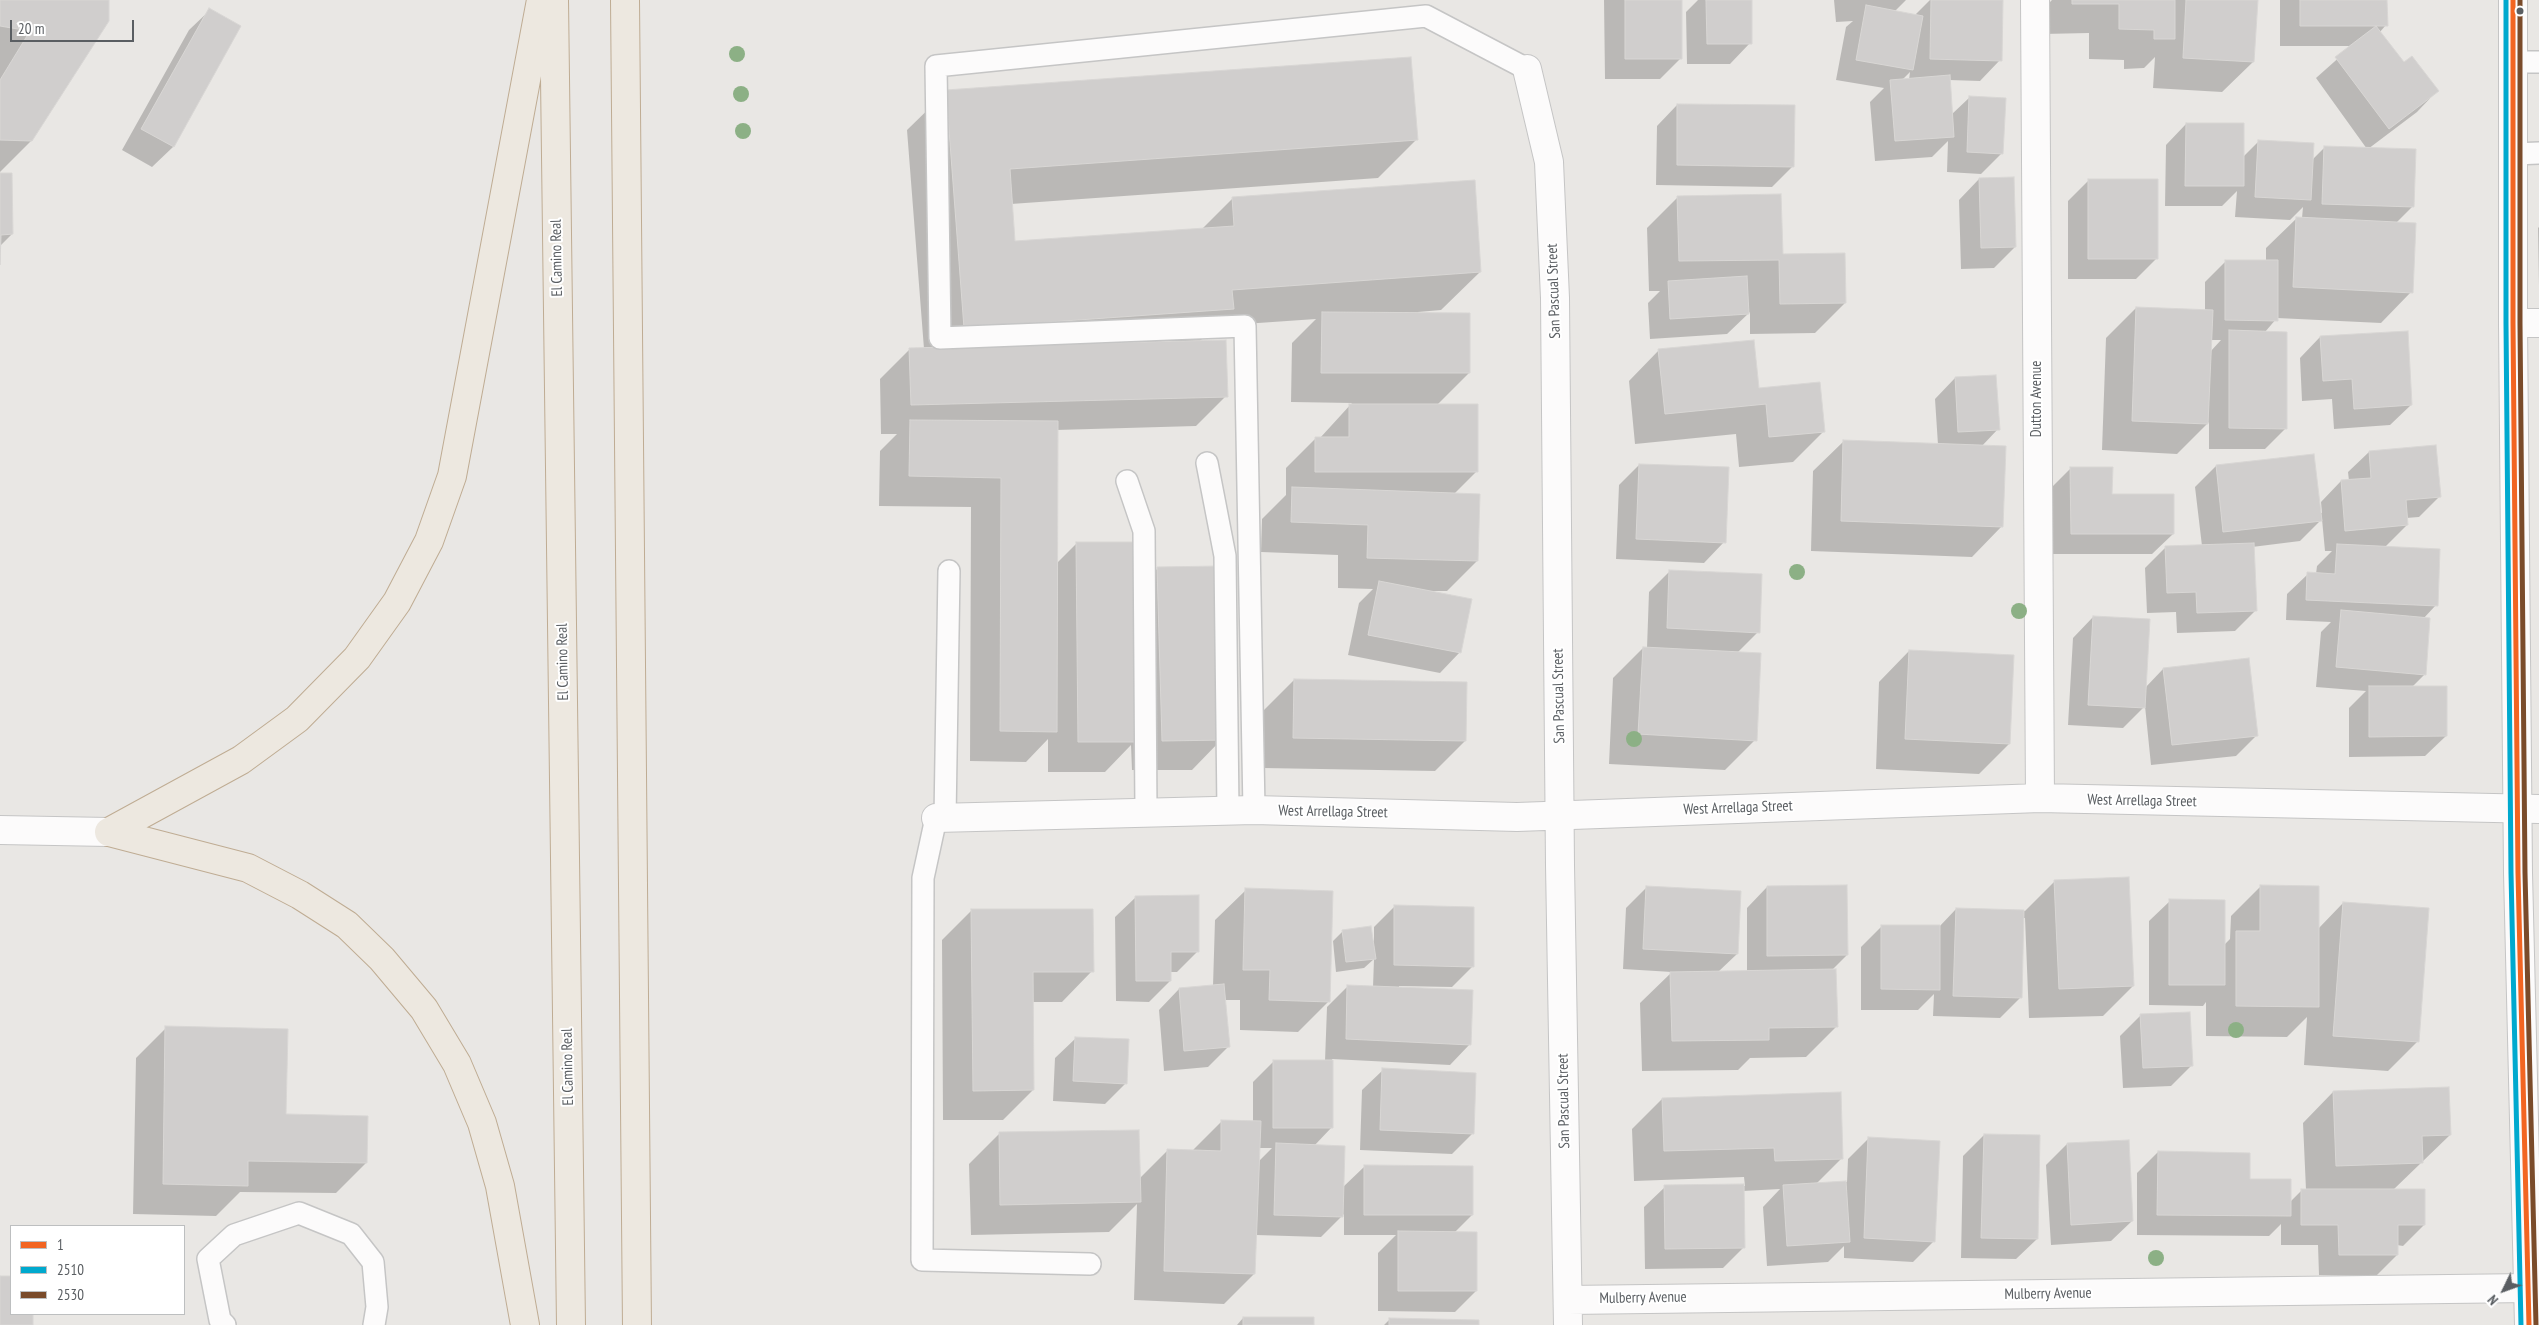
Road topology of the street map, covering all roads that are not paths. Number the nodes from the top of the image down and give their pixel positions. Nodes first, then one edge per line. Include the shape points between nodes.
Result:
1 (541, 0) edge
2 (554, 0) edge
3 (625, 0) edge
4 (2034, 0) edge
5 (2513, 0) edge
6 (2526, 62) edge
7 (1527, 69) joint
8 (2526, 153) edge
9 (2526, 323) edge
10 (1207, 463) dead end
11 (1127, 481) dead end
12 (949, 571) dead end
13 (2040, 798) junction
14 (2528, 809) edge
15 (1241, 811) junction
16 (1146, 813) junction
17 (1560, 814) junction
18 (940, 818) junction
19 (0, 830) edge
20 (109, 832) junction
21 (1090, 1264) dead end
22 (2529, 1288) junction
23 (1568, 1312) edge
24 (225, 1325) edge
25 (374, 1325) edge
26 (525, 1325) edge
27 (571, 1325) edge
28 (637, 1325) edge
29 (2529, 1325) edge

1 - 20 highway via 452,476 429,541 397,602 357,658 297,719 241,760
2 - 27 highway, El Camino Real
3 - 28 highway
4 - 13 street, Dutton Avenue
5 - 6 street
6 - 8 street
7 - 15 lane via 1426,16 936,66 940,338 1245,326
7 - 17 street, San Pascual Street via 1549,162 1555,288
8 - 9 street
9 - 14 street
10 - 15 lane via 1225,556
11 - 16 lane via 1144,531
12 - 18 lane
13 - 14 street, West Arrellaga Street
13 - 17 street, West Arrellaga Street
14 - 22 street
15 - 16 street, West Arrellaga Street
15 - 17 street, West Arrellaga Street via 1517,817
16 - 18 street, West Arrellaga Street
17 - 23 street, San Pascual Street
18 - 21 lane via 923,878 922,1260
19 - 20 street
20 - 26 highway via 248,868 300,895 347,925 382,959 424,1009 456,1064 482,1123 500,1186
22 - 23 street, Mulberry Avenue
22 - 29 street
24 - 25 lane via 220,1320 208,1259 234,1234 299,1213 351,1234 373,1262 377,1307

